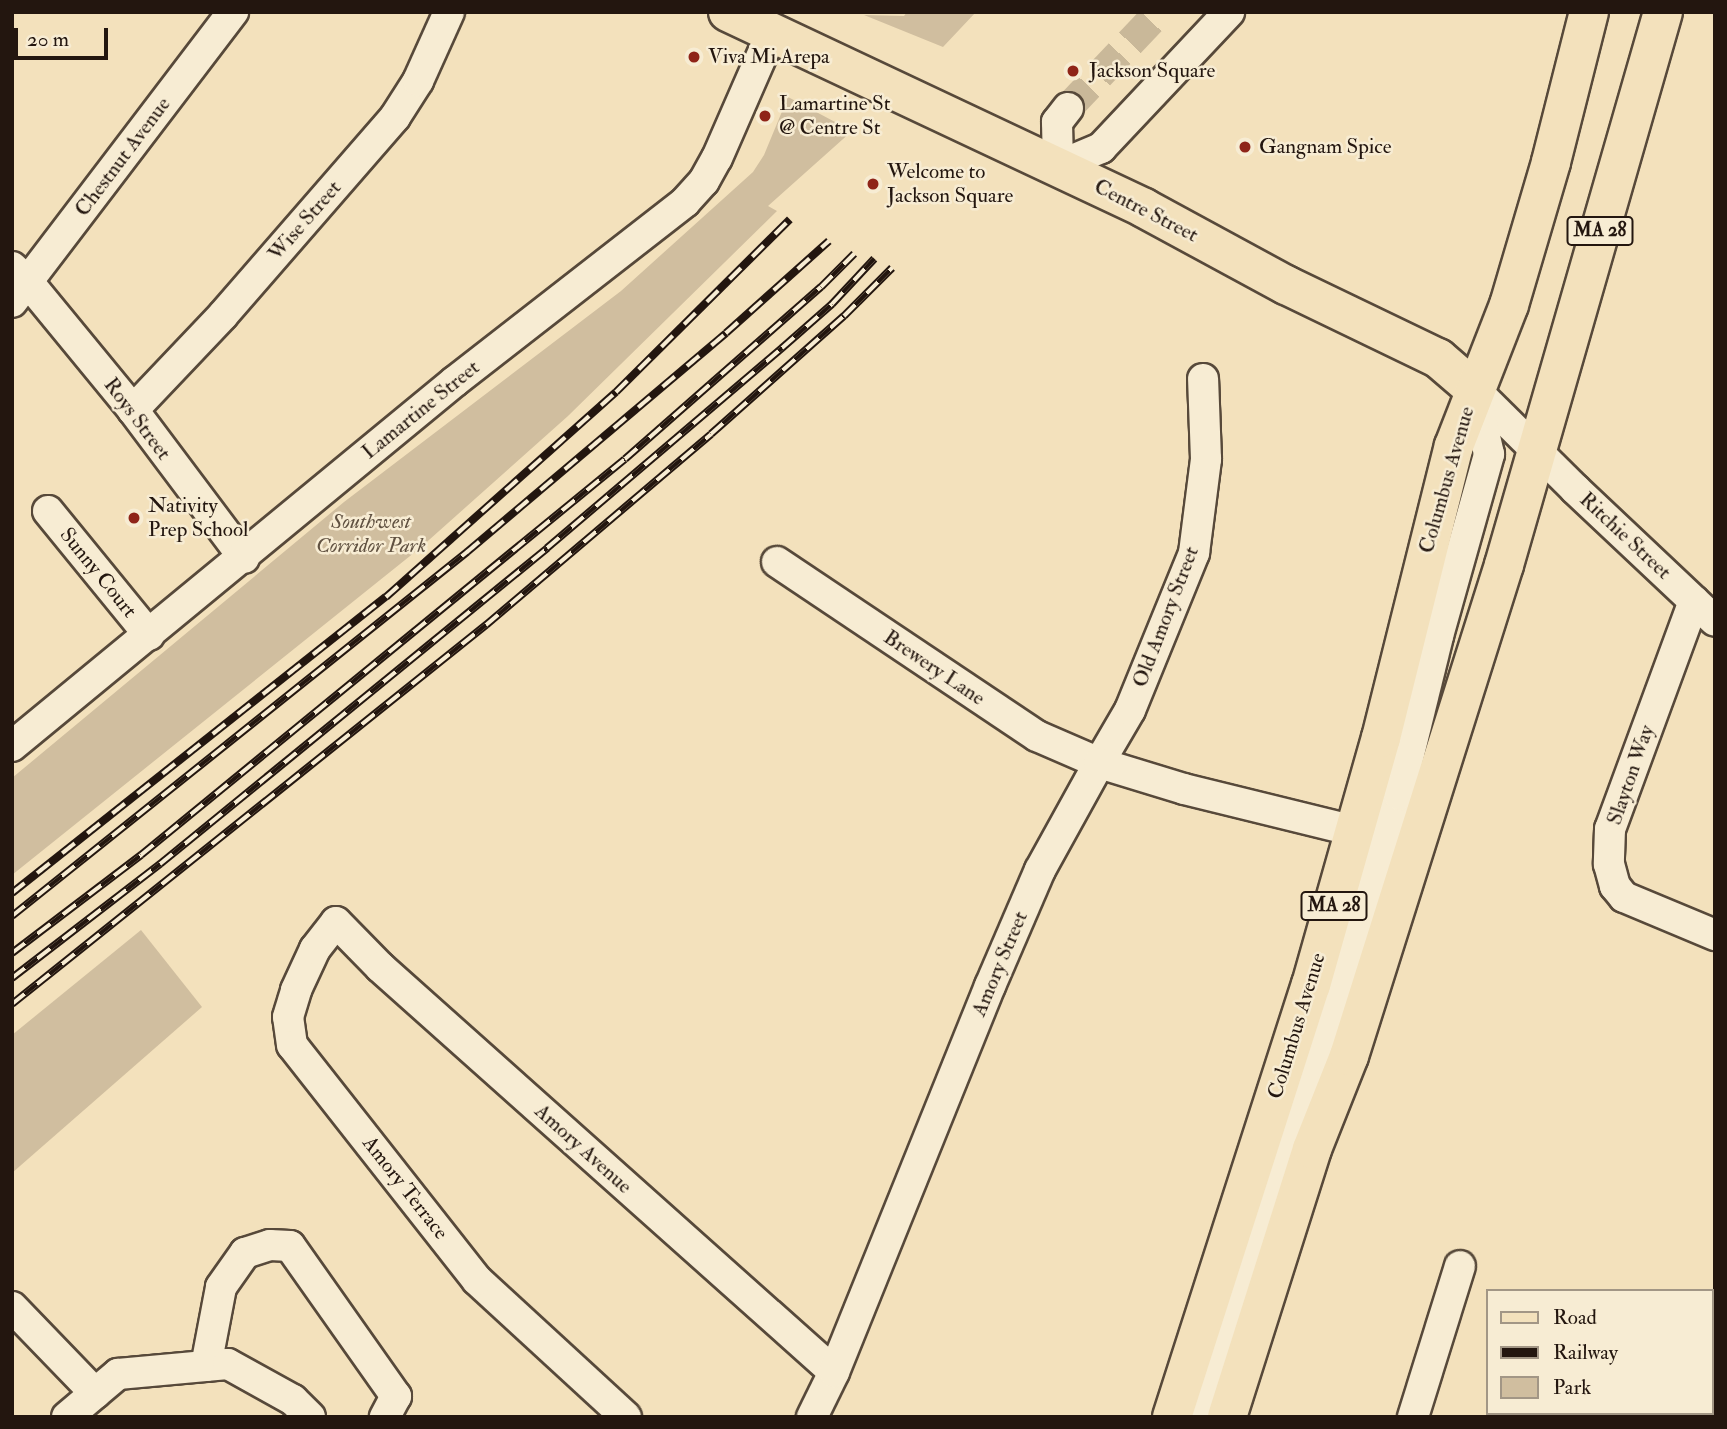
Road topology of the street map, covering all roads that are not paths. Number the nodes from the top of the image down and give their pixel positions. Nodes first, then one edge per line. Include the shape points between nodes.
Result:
1 (233, 12) edge
2 (449, 12) edge
3 (728, 12) edge
4 (1229, 12) edge
5 (1589, 12) edge
6 (1663, 12) edge
7 (772, 32) junction
8 (1068, 108) tunnel mouth
9 (1058, 166) junction
10 (17, 284) edge
11 (1203, 379) dead end
12 (1474, 389) junction
13 (133, 410) junction
14 (1538, 449) junction
15 (1489, 454) junction
16 (48, 511) dead end
17 (244, 558) junction
18 (777, 562) dead end
19 (1704, 611) edge
20 (149, 635) junction
21 (12, 746) edge
22 (1099, 762) junction
23 (1355, 831) junction
24 (336, 922) joint
25 (1715, 935) edge
26 (1460, 1266) dead end
27 (12, 1307) edge
28 (206, 1366) junction
29 (834, 1372) junction
30 (95, 1393) junction
31 (67, 1417) edge
32 (310, 1417) edge
33 (385, 1417) edge
34 (626, 1417) edge
35 (812, 1417) edge
36 (1172, 1417) edge
37 (1221, 1417) edge
38 (1413, 1417) edge

1 - 10 street, Chestnut Avenue
2 - 13 street, Wise Street via 396,117 223,315
3 - 7 main road, Centre Street
4 - 9 street via 1101,148
5 - 12 main road, Columbus Avenue / MA 28 via 1512,295
6 - 14 main road, Columbus Avenue / MA 28
7 - 9 main road, Centre Street
7 - 17 street, Lamartine Street via 718,158 695,192 392,433
8 - 9 street via 1057,122
9 - 12 main road, Centre Street via 1438,358
10 - 13 street, Roys Street
11 - 22 street, Old Amory Street via 1206,459 1194,553 1130,710
12 - 14 street, Centre Street
12 - 15 street, Columbus Avenue
12 - 23 main road, Columbus Avenue / MA 28 via 1442,488
13 - 17 street, Roys Street
14 - 15 street, Columbus Avenue
14 - 19 street, Ritchie Street
14 - 37 main road, Columbus Avenue / MA 28 via 1349,1056 1312,1149
15 - 37 street, Columbus Avenue via 1399,795
16 - 20 street, Sunny Court
17 - 20 street, Lamartine Street
18 - 22 street, Brewery Lane via 1038,736
19 - 25 street, Slayton Way via 1610,829 1609,864 1615,886 1624,897
20 - 21 street, Lamartine Street
22 - 23 street via 1184,789
22 - 29 street, Amory Street via 1048,853 990,986
23 - 36 main road, Columbus Avenue / MA 28 via 1311,985
24 - 29 street, Amory Avenue
24 - 34 street, Amory Terrace via 315,949 296,990 288,1017 292,1045 477,1280
26 - 38 street
27 - 30 street
28 - 30 street via 118,1374
28 - 32 street via 228,1364 293,1400
28 - 33 street via 221,1287 229,1275 245,1253 270,1245 290,1246 396,1396
29 - 35 street, Amory Street
30 - 31 street

